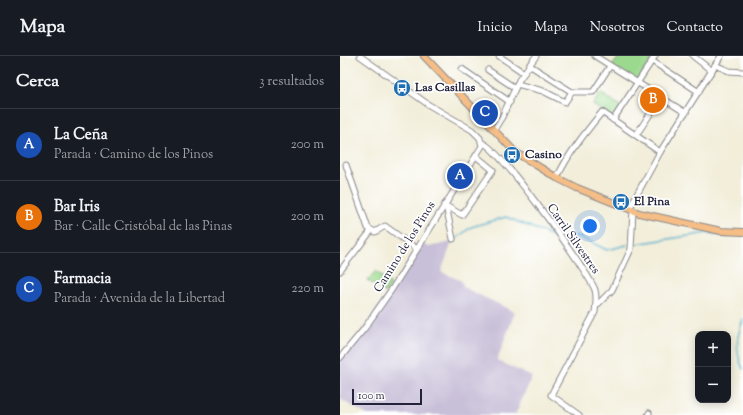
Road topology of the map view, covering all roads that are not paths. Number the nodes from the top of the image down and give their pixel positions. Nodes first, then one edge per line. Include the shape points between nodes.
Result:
1 (360, 56) edge
2 (424, 56) edge
3 (499, 56) edge
4 (536, 56) edge
5 (595, 56) edge
6 (693, 56) edge
7 (719, 57) edge
8 (653, 58) edge
9 (529, 65) junction
10 (715, 65) junction
11 (610, 66) junction
12 (462, 69) dead end
13 (488, 70) dead end
14 (712, 70) junction
15 (743, 72) edge
16 (524, 73) junction
17 (636, 83) junction
18 (516, 86) junction
19 (572, 92) junction
20 (699, 92) junction
21 (661, 98) junction
22 (510, 102) junction
23 (686, 113) junction
24 (613, 120) junction
25 (494, 130) junction
26 (636, 135) junction
27 (482, 143) junction
28 (660, 152) junction
29 (476, 156) junction
30 (346, 165) dead end
31 (557, 178) junction
32 (445, 206) junction
33 (631, 210) junction
34 (371, 231) junction
35 (743, 232) edge
36 (452, 239) dead end
37 (416, 249) junction
38 (340, 270) edge
39 (596, 306) junction
40 (340, 358) edge
41 (580, 415) edge

1 - 27 street, Carril Silvestres via 429,106 472,130
2 - 25 main road
3 - 16 street
4 - 9 street
5 - 11 street
6 - 14 street
7 - 10 street
8 - 17 street
8 - 20 street
9 - 16 street
9 - 19 street
10 - 14 street
10 - 15 street via 729,71
11 - 17 street
11 - 19 street via 593,92
12 - 22 street
13 - 18 street
14 - 20 street
16 - 18 street
17 - 21 street
17 - 24 street
18 - 19 street via 544,91 565,102
18 - 22 street
20 - 23 street
21 - 23 street
21 - 26 street
22 - 25 street
23 - 28 street
24 - 26 street
24 - 31 street via 602,112 572,150
25 - 31 main road via 518,155
26 - 28 street
27 - 29 street, Camino de los Pinos
27 - 39 street, Carril Silvestres via 503,161 588,276 594,290
28 - 33 street
29 - 32 street, Camino de los Pinos
29 - 32 street via 493,170 462,215
30 - 34 street
31 - 33 main road
32 - 36 street
32 - 37 street, Camino de los Pinos
33 - 35 main road via 721,231
33 - 39 street via 631,249 612,290
34 - 37 street via 376,232 385,226
34 - 38 street
37 - 40 street, Camino de los Pinos via 368,323
39 - 41 street via 552,395

